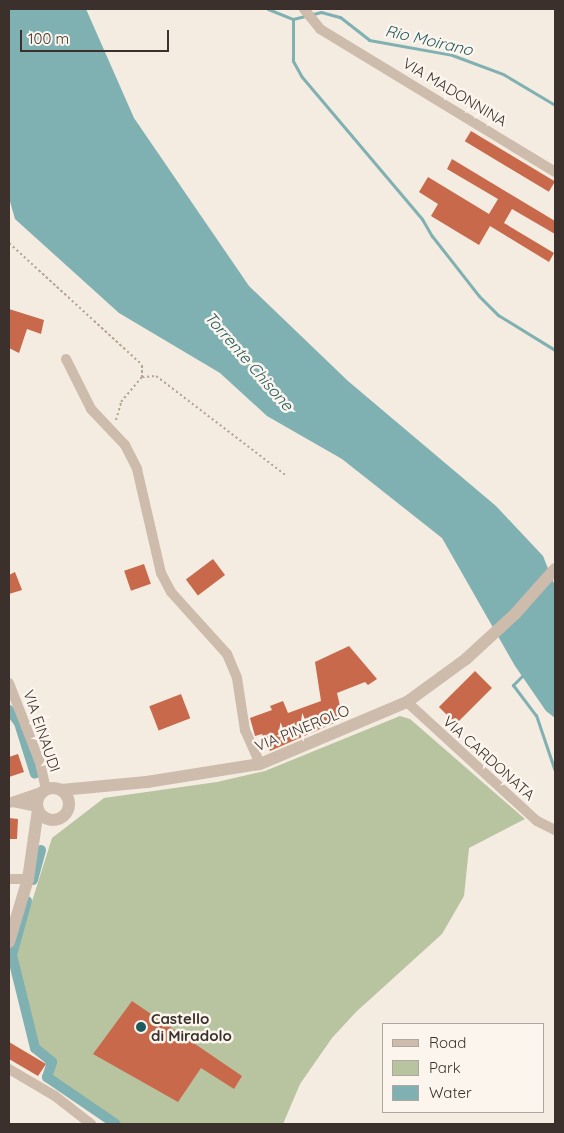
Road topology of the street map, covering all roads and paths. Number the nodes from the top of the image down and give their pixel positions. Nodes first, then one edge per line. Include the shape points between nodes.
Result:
1 (304, 9) edge
2 (555, 172) edge
3 (9, 243) edge
4 (66, 358) dead end
5 (142, 377) junction
6 (119, 440) junction
7 (286, 476) dead end
8 (555, 569) edge
9 (9, 683) edge
10 (407, 702) junction
11 (260, 764) junction
12 (102, 787) junction
13 (61, 790) junction
14 (45, 791) junction
15 (11, 802) edge
16 (38, 809) junction
17 (67, 813) junction
18 (54, 820) junction
19 (555, 830) edge
20 (35, 844) junction
21 (9, 879) edge
22 (28, 879) junction
23 (9, 942) edge
24 (9, 1069) edge
25 (91, 1124) edge

1 - 2 street, VIA MADONNINA via 314,22
3 - 5 path via 142,365
4 - 6 street via 91,409
5 - 6 path via 121,402 116,419
5 - 7 path via 156,376 167,382
6 - 11 street via 137,469 161,573 171,592 227,654 237,678 246,730
8 - 10 street, VIA PINEROLO via 515,614 466,659
9 - 14 street, VIA EINAUDI via 40,763
10 - 11 street, VIA PINEROLO
10 - 19 street, VIA CARDONATA via 537,821
11 - 12 street, VIA PINEROLO
12 - 13 street, VIA PINEROLO
12 - 17 street, VIA PINEROLO
13 - 14 street
13 - 17 street via 68,798
14 - 15 street
14 - 16 street
15 - 16 street
16 - 18 street via 44,818
16 - 20 street
17 - 18 street
18 - 20 street
20 - 22 street
21 - 22 street
22 - 23 street
24 - 25 street via 55,1096

